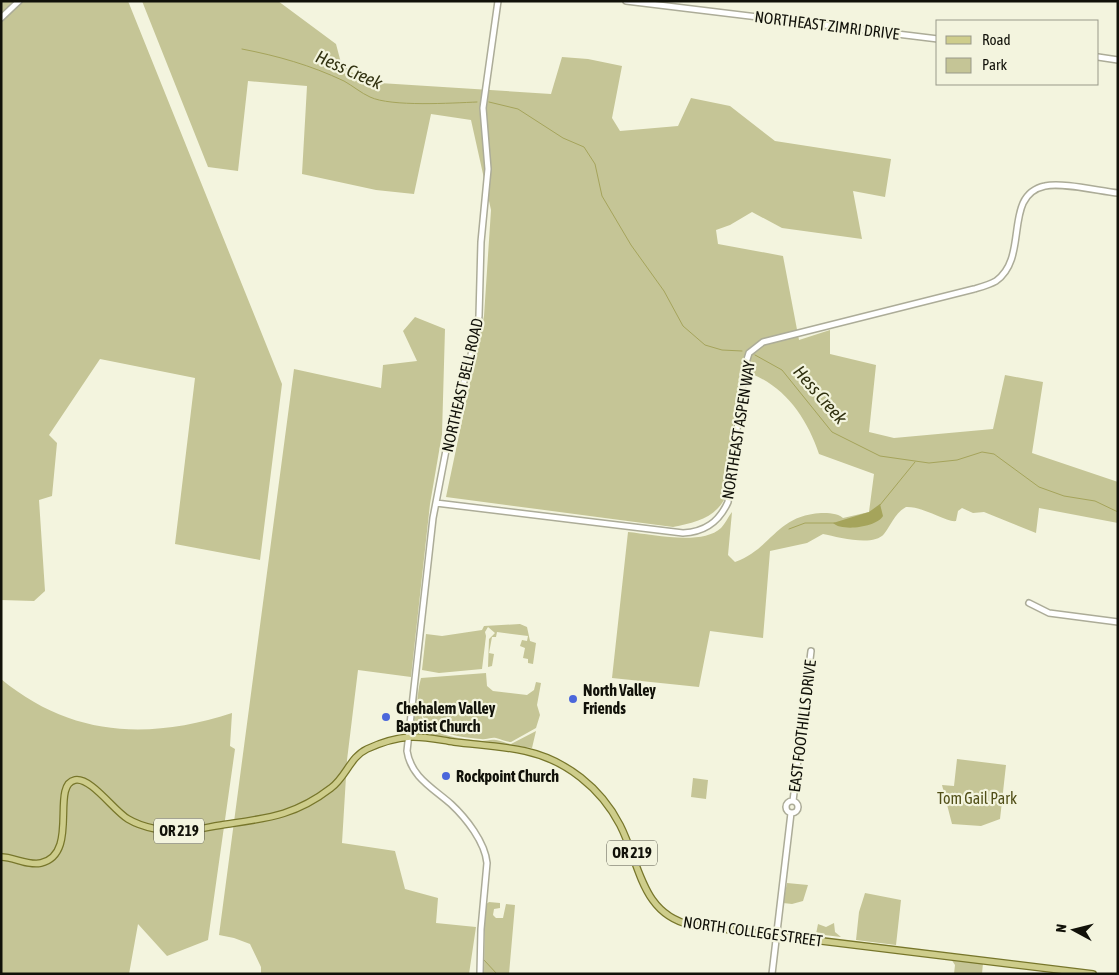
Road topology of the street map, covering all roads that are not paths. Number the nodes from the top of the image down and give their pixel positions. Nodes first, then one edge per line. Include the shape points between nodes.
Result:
1 (19, 1) edge
2 (498, 1) edge
3 (626, 1) edge
4 (1, 18) edge
5 (936, 38) edge
6 (1099, 57) edge
7 (1118, 60) edge
8 (1118, 193) edge
9 (436, 503) junction
10 (1029, 603) dead end
11 (1118, 622) edge
12 (811, 651) dead end
13 (408, 737) junction
14 (1, 857) edge
15 (777, 935) junction
16 (480, 974) edge
17 (772, 974) edge
18 (1093, 974) edge

1 - 4 street
2 - 9 street, NORTHEAST BELL ROAD via 484,108 488,169 479,316
3 - 5 street, NORTHEAST ZIMRI DRIVE
6 - 7 street
8 - 9 street, NORTHEAST ASPEN WAY via 1053,185 1034,190 1022,205 1014,255 1006,271 996,281 763,342 753,348 746,366 728,502 718,519 705,529 683,533
9 - 13 street, NORTHEAST BELL ROAD
10 - 11 street via 1049,613
12 - 15 street, EAST FOOTHILLS DRIVE via 793,801 798,807 791,813
13 - 14 main road, OR 219 via 362,752 332,787 288,813 185,831 151,828 129,820 88,783 75,780 64,791 62,833 50,859 36,864
13 - 15 main road, NORTH COLLEGE STREET / OR 219 via 512,749 558,763 593,788 613,812 648,894 662,912 691,925
13 - 16 street, NORTHEAST BELL ROAD via 407,751 412,768 425,784 456,809 485,853
15 - 17 street, EAST FOOTHILLS DRIVE
15 - 18 main road, NORTH COLLEGE STREET / OR 219

